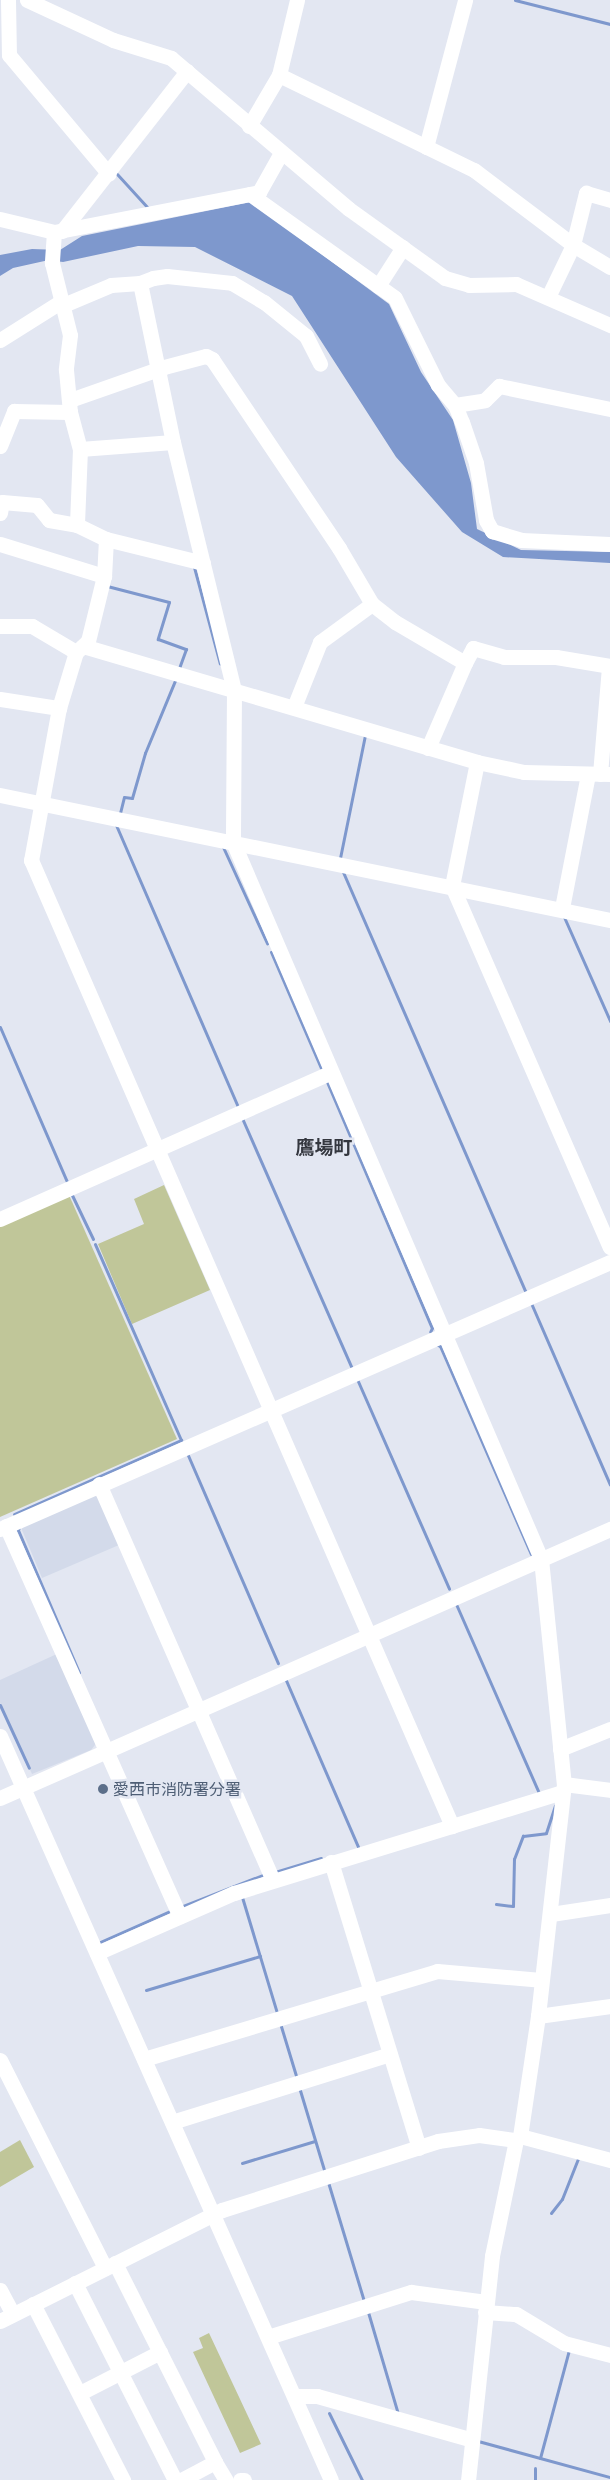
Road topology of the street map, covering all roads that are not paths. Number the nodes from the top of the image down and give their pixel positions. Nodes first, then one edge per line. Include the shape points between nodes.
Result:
1 (8, 0) edge
2 (27, 0) edge
3 (297, 0) edge
4 (465, 0) edge
5 (187, 71) junction
6 (279, 75) junction
7 (249, 126) junction
8 (426, 147) junction
9 (281, 153) junction
10 (109, 174) junction
11 (250, 194) junction
12 (610, 200) edge
13 (0, 219) edge
14 (56, 236) junction
15 (573, 245) junction
16 (403, 247) junction
17 (610, 267) edge
18 (140, 284) junction
19 (378, 286) junction
20 (548, 297) junction
21 (60, 304) junction
22 (610, 325) edge
23 (0, 340) edge
24 (320, 364) dead end
25 (157, 370) junction
26 (455, 405) junction
27 (70, 406) junction
28 (610, 409) edge
29 (172, 442) junction
30 (0, 446) edge
31 (80, 448) junction
32 (1, 506) edge
33 (77, 525) junction
34 (106, 539) junction
35 (0, 544) edge
36 (610, 544) edge
37 (203, 563) junction
38 (104, 576) junction
39 (372, 604) junction
40 (0, 626) edge
41 (79, 649) junction
42 (465, 663) junction
43 (610, 666) edge
44 (234, 690) junction
45 (0, 699) edge
46 (294, 707) junction
47 (59, 708) junction
48 (428, 748) junction
49 (477, 762) junction
50 (599, 774) edge
51 (0, 795) edge
52 (42, 804) junction
53 (233, 842) junction
54 (452, 886) junction
55 (562, 908) junction
56 (610, 920) edge
57 (331, 1072) junction
58 (156, 1150) junction
59 (0, 1218) edge
60 (610, 1247) edge
61 (610, 1262) edge
62 (442, 1334) junction
63 (271, 1410) junction
64 (99, 1484) junction
65 (3, 1528) edge
66 (610, 1529) edge
67 (541, 1559) junction
68 (369, 1634) junction
69 (198, 1708) junction
70 (610, 1729) edge
71 (0, 1736) edge
72 (106, 1748) junction
73 (560, 1749) junction
74 (23, 1786) junction
75 (563, 1788) junction
76 (610, 1790) edge
77 (0, 1798) edge
78 (452, 1826) junction
79 (331, 1862) junction
80 (272, 1880) junction
81 (610, 1905) edge
82 (551, 1914) junction
83 (180, 1916) junction
84 (97, 1953) junction
85 (541, 1980) junction
86 (371, 1991) junction
87 (610, 2006) edge
88 (538, 2016) junction
89 (390, 2054) junction
90 (0, 2060) edge
91 (144, 2060) junction
92 (172, 2122) junction
93 (518, 2138) junction
94 (418, 2148) junction
95 (610, 2160) edge
96 (213, 2214) junction
97 (110, 2265) junction
98 (75, 2283) junction
99 (0, 2290) edge
100 (33, 2304) junction
101 (486, 2307) junction
102 (6, 2318) edge
103 (268, 2337) junction
104 (160, 2352) junction
105 (610, 2355) edge
106 (120, 2372) junction
107 (80, 2393) junction
108 (294, 2396) junction
109 (472, 2440) junction
110 (215, 2462) junction
111 (123, 2480) edge
112 (175, 2480) edge
113 (181, 2480) edge
114 (226, 2480) edge
115 (331, 2480) edge
116 (468, 2480) edge

1 - 10 street via 9,55
2 - 5 street via 113,40 163,54
3 - 6 street
4 - 8 street
5 - 7 street
5 - 10 street
6 - 7 street
6 - 8 street
7 - 9 street
8 - 15 street via 474,170
9 - 11 street via 259,192
9 - 16 street via 349,209
10 - 14 street
11 - 14 street
11 - 19 street
12 - 15 street via 586,193
13 - 14 street
14 - 21 street via 52,263
15 - 17 street
15 - 20 street
16 - 19 street
16 - 20 street via 458,283 516,284
18 - 21 street via 111,285
18 - 24 street via 166,276 218,281 243,288 306,336
18 - 25 street
19 - 26 street via 395,298 438,385
20 - 22 street
21 - 23 street
21 - 27 street via 70,336 66,370
25 - 27 street
25 - 29 street
25 - 39 street via 206,356 212,359 339,548
26 - 28 street via 485,400 499,386
26 - 36 street via 476,463 486,520 492,531 520,540
27 - 30 street via 14,411
27 - 31 street
29 - 31 street
29 - 37 street
31 - 33 street
32 - 33 street via 37,505 49,520
33 - 34 street
34 - 37 street
34 - 38 street
35 - 38 street
37 - 44 street
38 - 41 street via 88,641
39 - 42 street via 403,627
39 - 46 street via 320,642
40 - 41 street via 32,626
41 - 44 street
41 - 47 street
42 - 43 street via 473,648 504,657 556,657
42 - 48 street
43 - 50 street
44 - 46 street
44 - 53 street
45 - 47 street
46 - 48 street
47 - 52 street
48 - 49 street
49 - 50 street via 524,772
49 - 54 street
50 - 55 street
51 - 52 street
52 - 53 street
52 - 58 street via 30,860
53 - 54 street
53 - 57 street
54 - 55 street
54 - 60 street
55 - 56 street
57 - 58 street
57 - 62 street
58 - 59 street
58 - 63 street
61 - 62 street
62 - 63 street
62 - 67 street
63 - 64 street
63 - 68 street
64 - 65 street
64 - 69 street
65 - 72 street
66 - 67 street
67 - 68 street
67 - 73 street
68 - 69 street
68 - 78 street
69 - 72 street
69 - 80 street
70 - 73 street
71 - 74 street
72 - 74 street
72 - 83 street
73 - 75 street
74 - 77 street
74 - 84 street
75 - 76 street
75 - 78 street
75 - 82 street
78 - 79 street
79 - 80 street
79 - 86 street
80 - 83 street
81 - 82 street
82 - 85 street
83 - 84 street
84 - 91 street
85 - 86 street via 437,1971
85 - 88 street
86 - 89 street
86 - 91 street
87 - 88 street
88 - 93 street
89 - 92 street
89 - 94 street
90 - 97 street
91 - 92 street
92 - 96 street
93 - 94 street via 479,2136
93 - 95 street
93 - 101 street via 492,2256
94 - 96 street
96 - 97 street
96 - 103 street
97 - 98 street
97 - 104 street
98 - 100 street
98 - 106 street
99 - 102 street
100 - 102 street
100 - 107 street
101 - 103 street via 411,2292
101 - 105 street via 516,2314 564,2343
101 - 109 street
103 - 108 street
104 - 106 street
104 - 110 street
106 - 107 street
106 - 112 street
107 - 111 street
108 - 109 street via 316,2396
108 - 115 street
109 - 116 street
110 - 113 street
110 - 114 street

